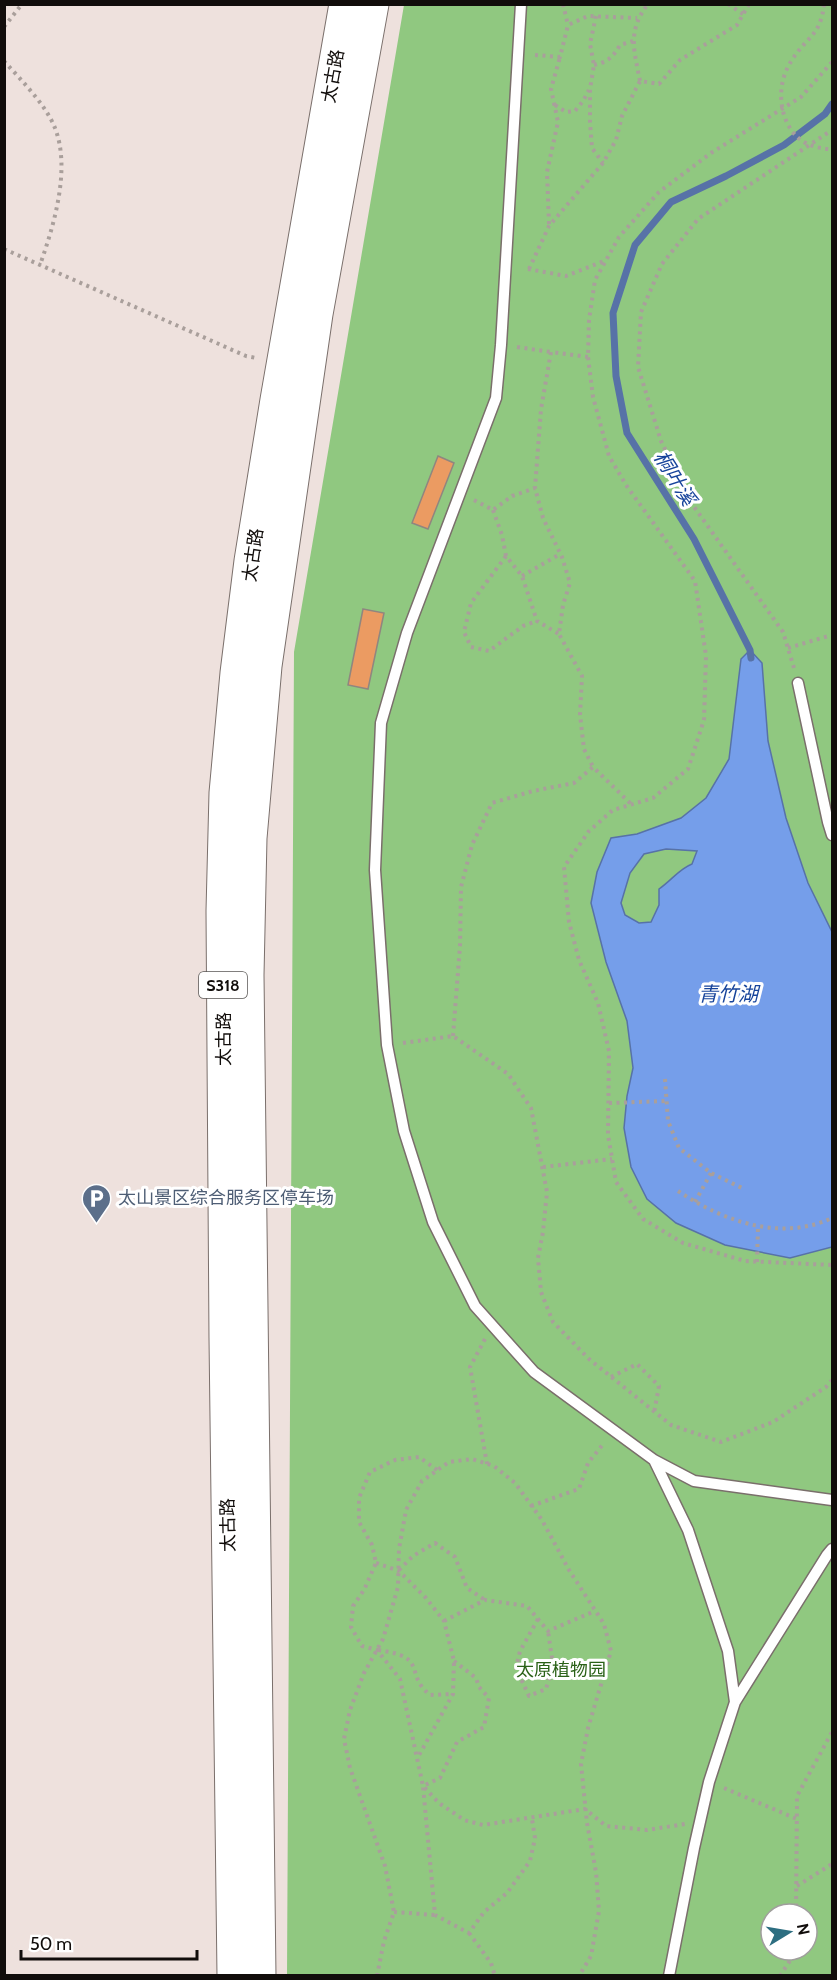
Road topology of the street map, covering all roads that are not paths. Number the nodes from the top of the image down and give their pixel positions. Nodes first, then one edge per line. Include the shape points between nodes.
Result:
1 (346, 4) edge
2 (372, 4) edge
3 (521, 4) edge
4 (798, 683) road end
5 (832, 835) edge
6 (654, 1460) junction
7 (832, 1500) edge
8 (832, 1549) edge
9 (735, 1702) junction
10 (234, 1976) edge
11 (259, 1976) edge
12 (669, 1976) edge

1 - 10 main road, 太古路 / S318 via 251,561 226,793 223,911
2 - 11 main road, 太古路 / S318 via 316,314 278,572 251,827 247,975
3 - 6 lane via 496,398 407,633 381,723 375,870 387,1045 404,1131 433,1222 475,1306 534,1372
4 - 5 lane
6 - 7 lane via 694,1481
6 - 9 lane via 691,1541 728,1651
8 - 9 lane
9 - 12 lane via 709,1782

